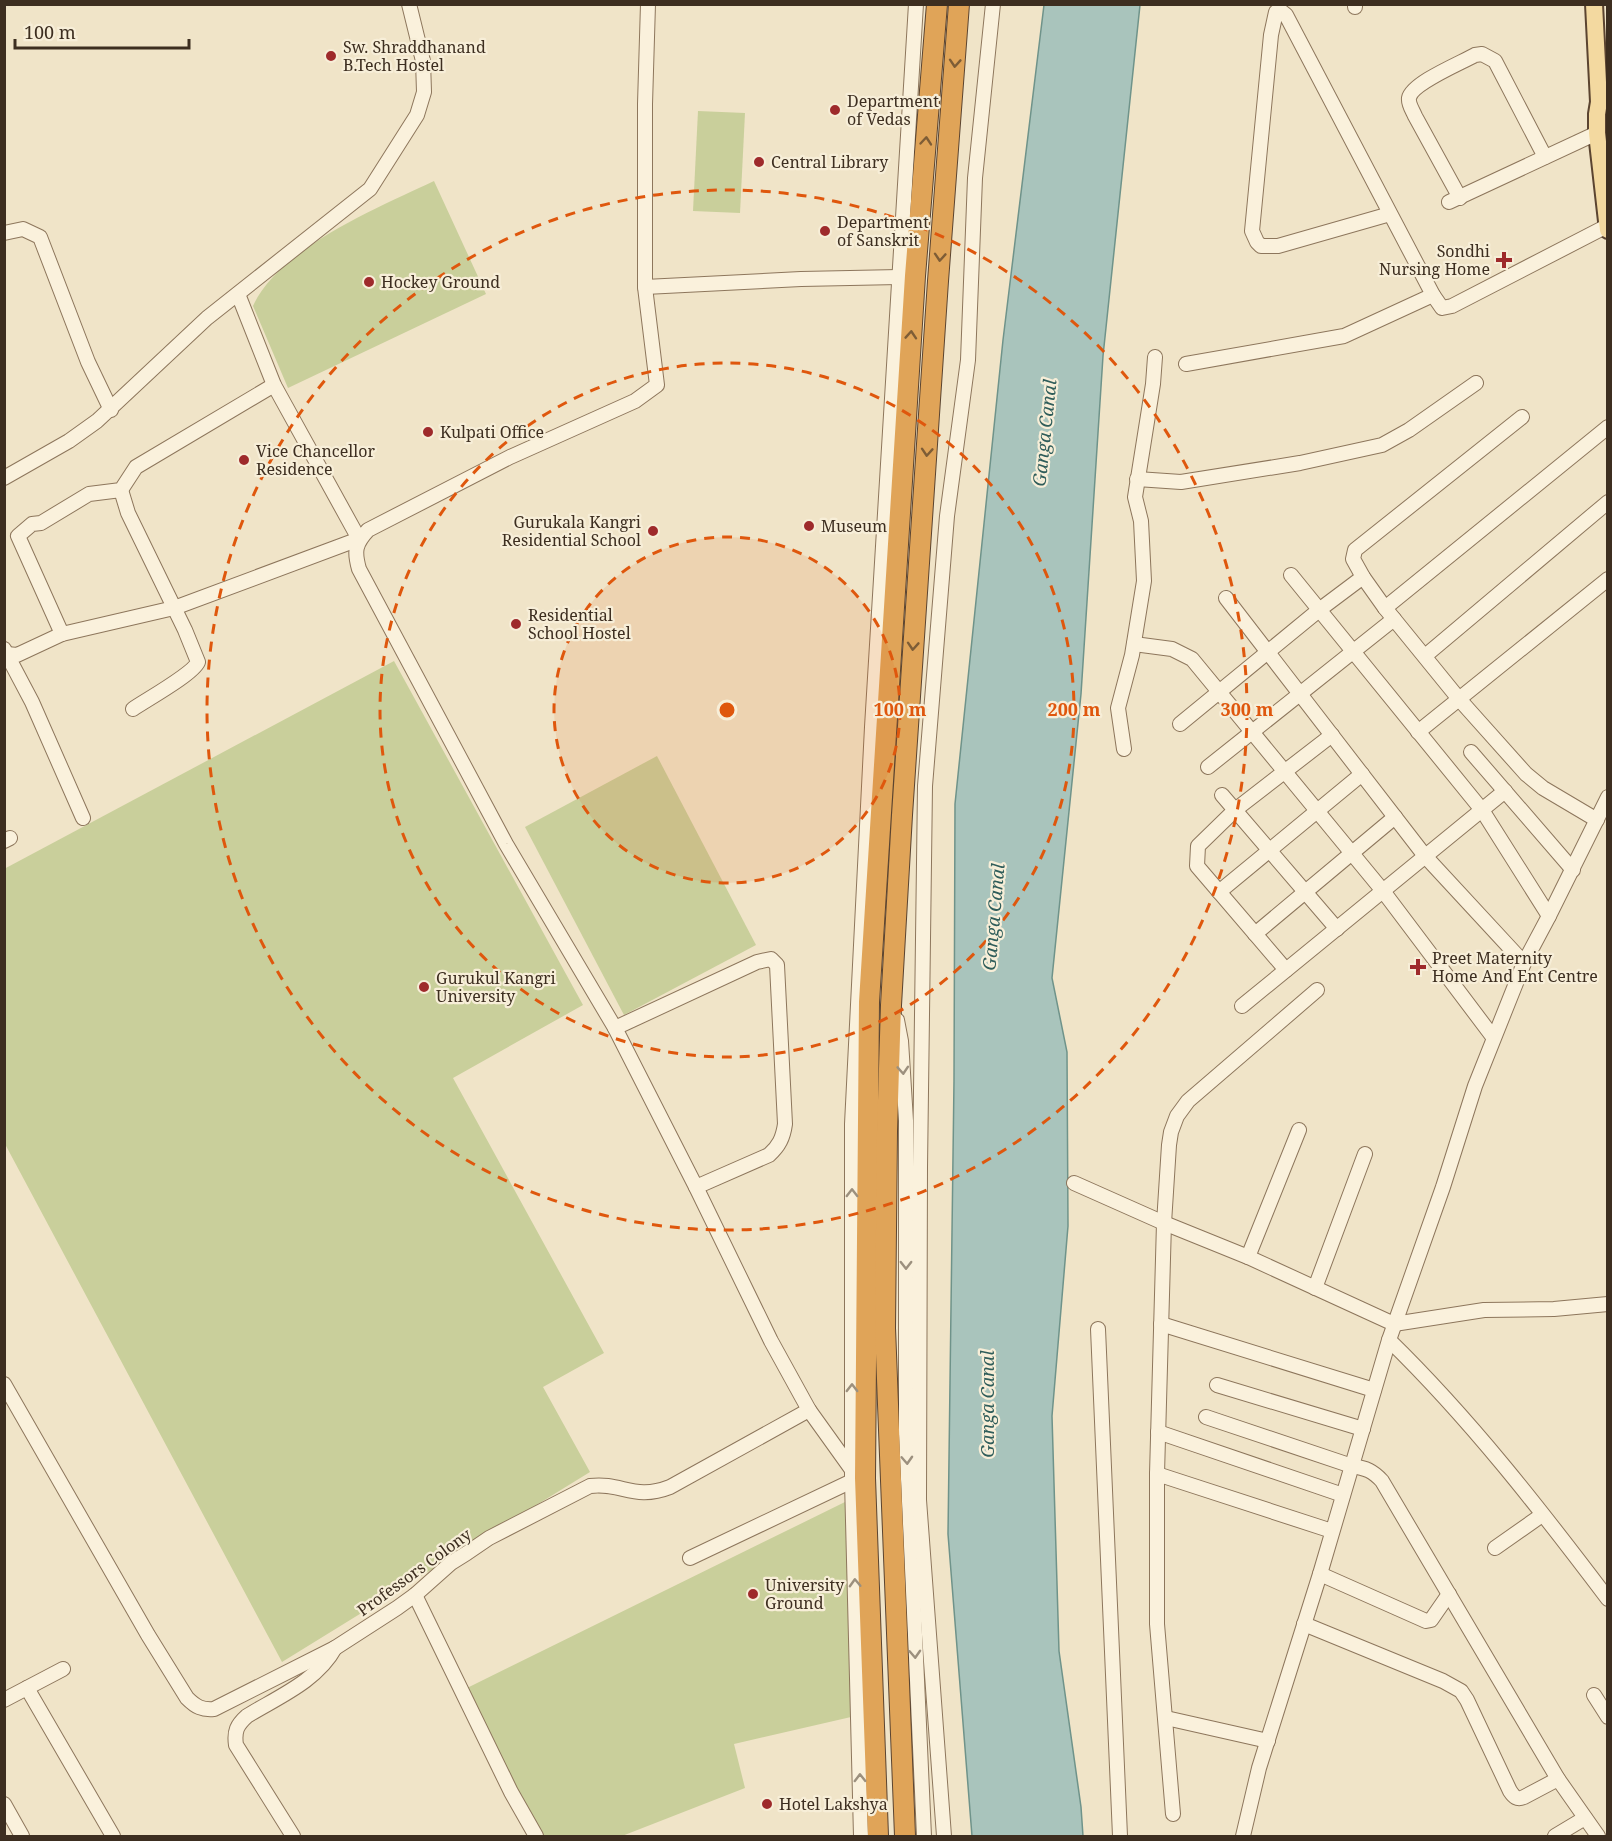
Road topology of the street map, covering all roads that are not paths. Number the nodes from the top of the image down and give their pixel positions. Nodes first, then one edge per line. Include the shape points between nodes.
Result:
1 (409, 4) edge
2 (648, 4) edge
3 (916, 4) edge
4 (937, 4) edge
5 (959, 4) edge
6 (993, 4) edge
7 (1582, 4) edge
8 (1594, 4) edge
9 (1597, 114) junction
10 (1597, 133) junction
11 (1545, 158) junction
12 (1390, 214) junction
13 (1607, 228) edge
14 (6, 230) edge
15 (899, 277) junction
16 (645, 287) junction
17 (238, 294) junction
18 (1433, 295) junction
19 (1155, 357) dead end
20 (1186, 364) dead end
21 (1476, 383) dead end
22 (274, 385) junction
23 (111, 410) junction
24 (1522, 417) dead end
25 (1608, 427) edge
26 (4, 478) edge
27 (1137, 479) junction
28 (121, 490) junction
29 (1608, 502) edge
30 (359, 539) junction
31 (1291, 575) dead end
32 (1363, 578) junction
33 (1608, 579) edge
34 (1226, 598) dead end
35 (174, 608) junction
36 (1319, 610) junction
37 (1389, 614) junction
38 (62, 634) junction
39 (1134, 644) junction
40 (6, 652) edge
41 (1267, 652) junction
42 (1353, 652) junction
43 (1425, 656) junction
44 (1220, 692) junction
45 (1300, 694) junction
46 (1459, 699) junction
47 (133, 709) dead end
48 (1180, 724) dead end
49 (1252, 732) junction
50 (1418, 732) junction
51 (1332, 735) junction
52 (1124, 749) dead end
53 (1471, 752) dead end
54 (1208, 767) dead end
55 (1286, 772) junction
56 (1362, 774) junction
57 (1505, 791) junction
58 (1222, 795) dead end
59 (1608, 797) edge
60 (1235, 810) junction
61 (1482, 810) junction
62 (1317, 811) junction
63 (1395, 817) junction
64 (83, 818) dead end
65 (1597, 820) junction
66 (1270, 851) junction
67 (1352, 853) junction
68 (1425, 856) junction
69 (1573, 870) junction
70 (1383, 891) junction
71 (1219, 892) junction
72 (1305, 892) junction
73 (1549, 916) junction
74 (1336, 929) junction
75 (1255, 934) junction
76 (1524, 963) junction
77 (1286, 970) junction
78 (1317, 990) dead end
79 (892, 991) junction
80 (1242, 1006) dead end
81 (615, 1028) junction
82 (1493, 1037) junction
83 (1299, 1130) dead end
84 (1365, 1154) dead end
85 (1074, 1183) dead end
86 (696, 1187) junction
87 (1164, 1223) junction
88 (1248, 1257) junction
89 (1315, 1288) junction
90 (1608, 1305) edge
91 (1161, 1324) junction
92 (1394, 1324) junction
93 (1098, 1329) dead end
94 (1389, 1340) junction
95 (4, 1384) edge
96 (1217, 1385) dead end
97 (1374, 1390) junction
98 (809, 1410) junction
99 (1206, 1417) dead end
100 (1363, 1429) junction
101 (1158, 1432) junction
102 (1352, 1466) junction
103 (1157, 1474) junction
104 (852, 1476) junction
105 (1343, 1495) junction
106 (1542, 1515) junction
107 (1332, 1531) junction
108 (1496, 1548) dead end
109 (690, 1558) dead end
110 (1320, 1574) junction
111 (1449, 1594) junction
112 (416, 1595) junction
113 (1608, 1599) edge
114 (1304, 1624) junction
115 (335, 1648) junction
116 (63, 1669) dead end
117 (27, 1688) junction
118 (1594, 1695) dead end
119 (4, 1700) edge
120 (1608, 1717) edge
121 (1166, 1718) junction
122 (1268, 1741) junction
123 (1558, 1779) junction
124 (6, 1811) edge
125 (1173, 1814) dead end
126 (1585, 1818) junction
127 (22, 1836) edge
128 (113, 1836) edge
129 (293, 1836) edge
130 (536, 1836) edge
131 (861, 1836) edge
132 (878, 1836) edge
133 (905, 1836) edge
134 (924, 1836) edge
135 (944, 1836) edge
136 (1120, 1836) edge
137 (1243, 1836) edge
138 (1555, 1836) edge
139 (1598, 1836) edge

1 - 17 street via 423,61 424,92 412,124 370,189
2 - 16 street
3 - 15 street
132 -> 4 highway via 865,1478 869,1002 915,276
5 -> 79 highway
6 - 135 street via 975,178 968,360 947,516 925,786 919,1500
7 - 9 main road via 1592,103
8 - 9 main road
9 - 10 main road
10 - 11 street
10 - 13 main road
11 - 11 street via 1495,61 1482,54 1421,84 1409,97 1454,200
12 - 12 street via 1278,246 1261,246 1254,238 1276,12 1286,15
12 - 18 street
13 - 18 street via 1452,306 1442,308
14 - 23 street via 23,230 40,237 88,363
15 - 16 street
104 -> 15 street via 852,1124
16 - 30 street via 657,385 635,400 510,457 368,530
17 - 22 street
17 - 23 street via 207,318
18 - 20 street via 1344,336
19 - 27 street
21 - 27 street via 1383,445 1181,482
22 - 28 street via 136,467
22 - 30 street
23 - 26 street via 69,441
24 - 32 street via 1355,550 1353,559
25 - 37 street
27 - 39 street via 1135,497 1141,521 1144,581
28 - 35 street
28 - 38 street via 89,494 41,523 32,524 18,536
29 - 43 street
30 - 35 street
30 - 81 street via 355,554 359,569 506,844
31 - 36 street
32 - 36 street
32 - 37 street
33 - 46 street
34 - 41 street
35 - 38 street
35 - 47 street via 198,662
36 - 41 street
36 - 42 street
37 - 42 street
37 - 43 street
38 - 40 street via 17,655
39 - 44 street via 1172,649 1192,658
39 - 52 street via 1118,708
40 - 64 street
41 - 44 street
41 - 45 street
42 - 45 street
42 - 50 street
43 - 46 street
44 - 48 street
44 - 49 street
45 - 49 street
45 - 51 street
46 - 50 street
46 - 65 street via 1526,774
49 - 54 street
49 - 55 street
50 - 61 street
51 - 55 street
51 - 56 street
53 - 57 street
55 - 60 street
55 - 62 street
56 - 62 street
56 - 63 street
57 - 61 street
57 - 69 street
58 - 60 street
59 - 65 street
60 - 66 street
60 - 71 street via 1198,846 1197,866
61 - 68 street
61 - 73 street
62 - 66 street
62 - 67 street
63 - 67 street
63 - 68 street
65 - 69 street
66 - 71 street
66 - 72 street
67 - 70 street
67 - 72 street
68 - 70 street
68 - 76 street
69 - 73 street
70 - 74 street
70 - 82 street
71 - 75 street
72 - 74 street
72 - 75 street
73 - 76 street
74 - 77 street
75 - 77 street
76 - 82 street
77 - 80 street
78 - 87 street via 1188,1101 1177,1116 1169,1145
79 - 133 highway via 885,1328
79 -> 134 street via 901,1041 906,1121 906,1434
81 - 86 street
81 - 86 street via 757,962 775,961 783,1137 769,1155
82 - 92 street
83 - 88 street
84 - 89 street
85 - 87 street
86 - 98 street
87 - 88 street
87 - 91 street
88 - 89 street
89 - 92 street
90 - 92 street via 1457,1313
91 - 97 street
91 - 101 street
92 - 94 street
93 - 136 street
94 - 97 street
94 - 106 street via 1454,1407
95 - 115 street via 148,1635 195,1706 214,1709
96 - 100 street
97 - 100 street
98 - 104 street
98 - 112 street, Professors Colony via 659,1491 639,1493 602,1484 584,1488 474,1548
99 - 102 street
100 - 102 street
101 - 103 street
101 - 105 street
102 - 105 street
102 - 111 street via 1376,1473
103 - 107 street
103 - 121 street via 1157,1624
104 - 109 street
131 -> 104 street
105 - 107 street
106 - 108 street
106 - 113 street
107 - 110 street
110 - 111 street via 1426,1621 1431,1620
110 - 114 street
111 - 123 street
112 - 115 street, Professors Colony
112 - 130 street
114 - 122 street
114 - 123 street via 1461,1691 1515,1797 1520,1799
115 - 129 street, Professors Colony via 315,1674 247,1716 238,1724 235,1735 236,1745
116 - 117 street
117 - 119 street
117 - 128 street
118 - 120 street
121 - 122 street
121 - 125 street
122 - 137 street
123 - 126 street
124 - 127 street
126 - 138 street
126 - 139 street

